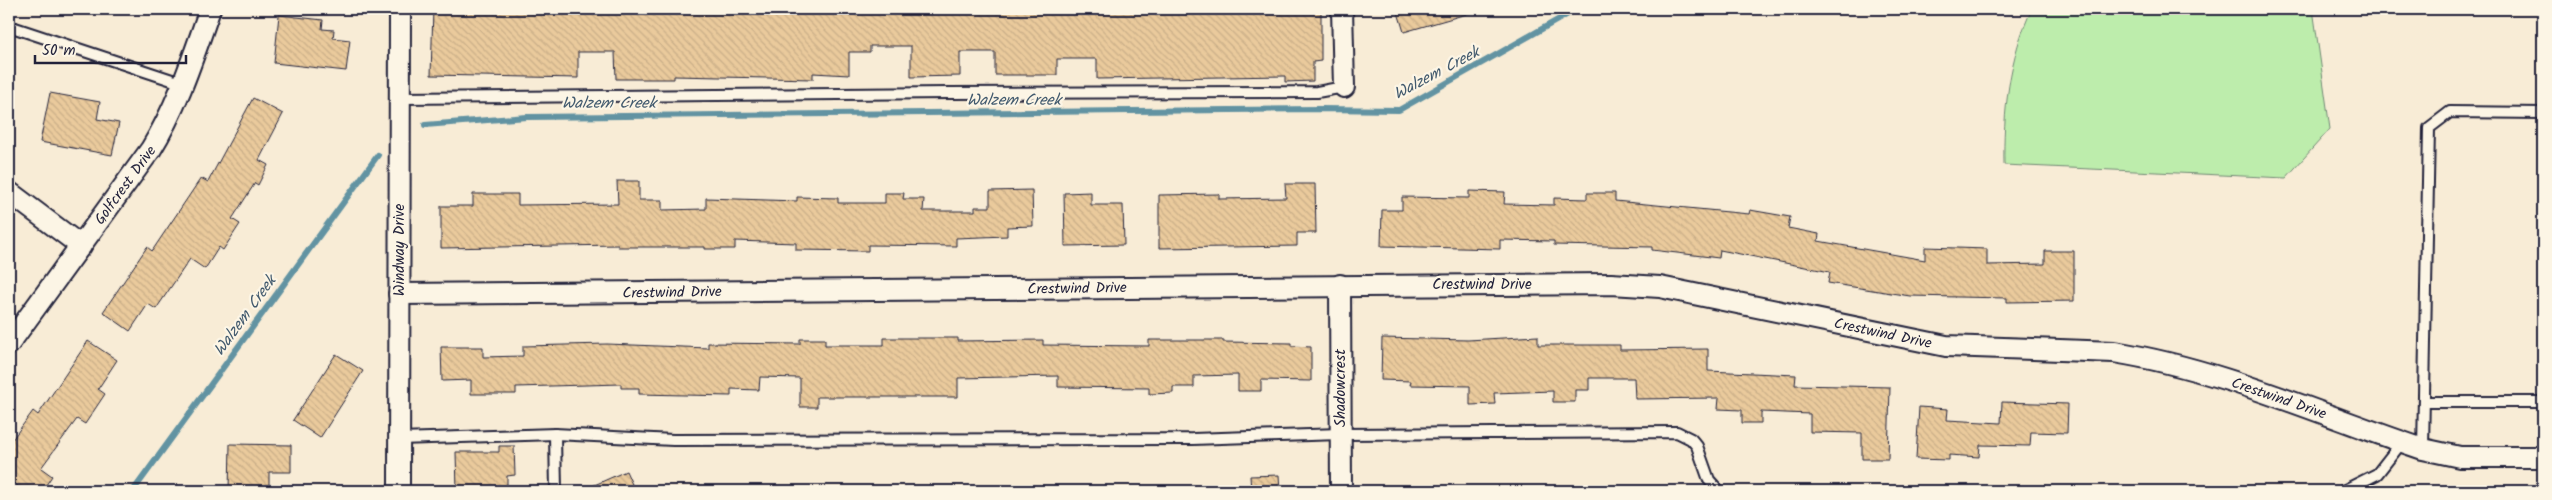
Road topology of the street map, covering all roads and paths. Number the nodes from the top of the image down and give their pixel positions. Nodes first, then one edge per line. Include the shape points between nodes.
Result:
1 (210, 9) edge
2 (400, 9) edge
3 (1342, 9) edge
4 (9, 26) edge
5 (184, 84) junction
6 (1344, 87) joint
7 (400, 98) junction
8 (2543, 113) edge
9 (9, 192) edge
10 (80, 246) junction
11 (1340, 285) junction
12 (399, 294) junction
13 (9, 344) edge
14 (2424, 402) junction
15 (2543, 402) edge
16 (555, 434) junction
17 (1340, 434) junction
18 (399, 439) junction
19 (2402, 442) junction
20 (2424, 449) junction
21 (2543, 457) edge
22 (399, 491) edge
23 (556, 491) edge
24 (1340, 491) edge
25 (1719, 491) edge
26 (2343, 491) edge

1 - 5 street, Golfcrest Drive
2 - 7 street, Windway Drive
3 - 6 street
4 - 5 lane
5 - 10 street, Golfcrest Drive via 151,149
6 - 7 lane via 1317,92
7 - 12 street, Windway Drive
8 - 14 lane via 2450,112 2429,128
9 - 10 street
10 - 13 street, Golfcrest Drive
11 - 12 street, Crestwind Drive
11 - 17 street, Shadowcrest
11 - 19 street, Crestwind Drive via 1611,284 1660,287 1946,346 2114,352 2196,370
12 - 18 street, Windway Drive
14 - 15 lane
14 - 20 lane
16 - 17 lane via 673,440 1193,439
16 - 18 lane
16 - 23 lane
17 - 24 street, Shadowcrest
17 - 25 lane via 1678,432 1697,446 1708,480
18 - 22 street, Windway Drive
19 - 20 street, Crestwind Drive
19 - 26 lane via 2377,474
20 - 21 street, Crestwind Drive via 2460,457

